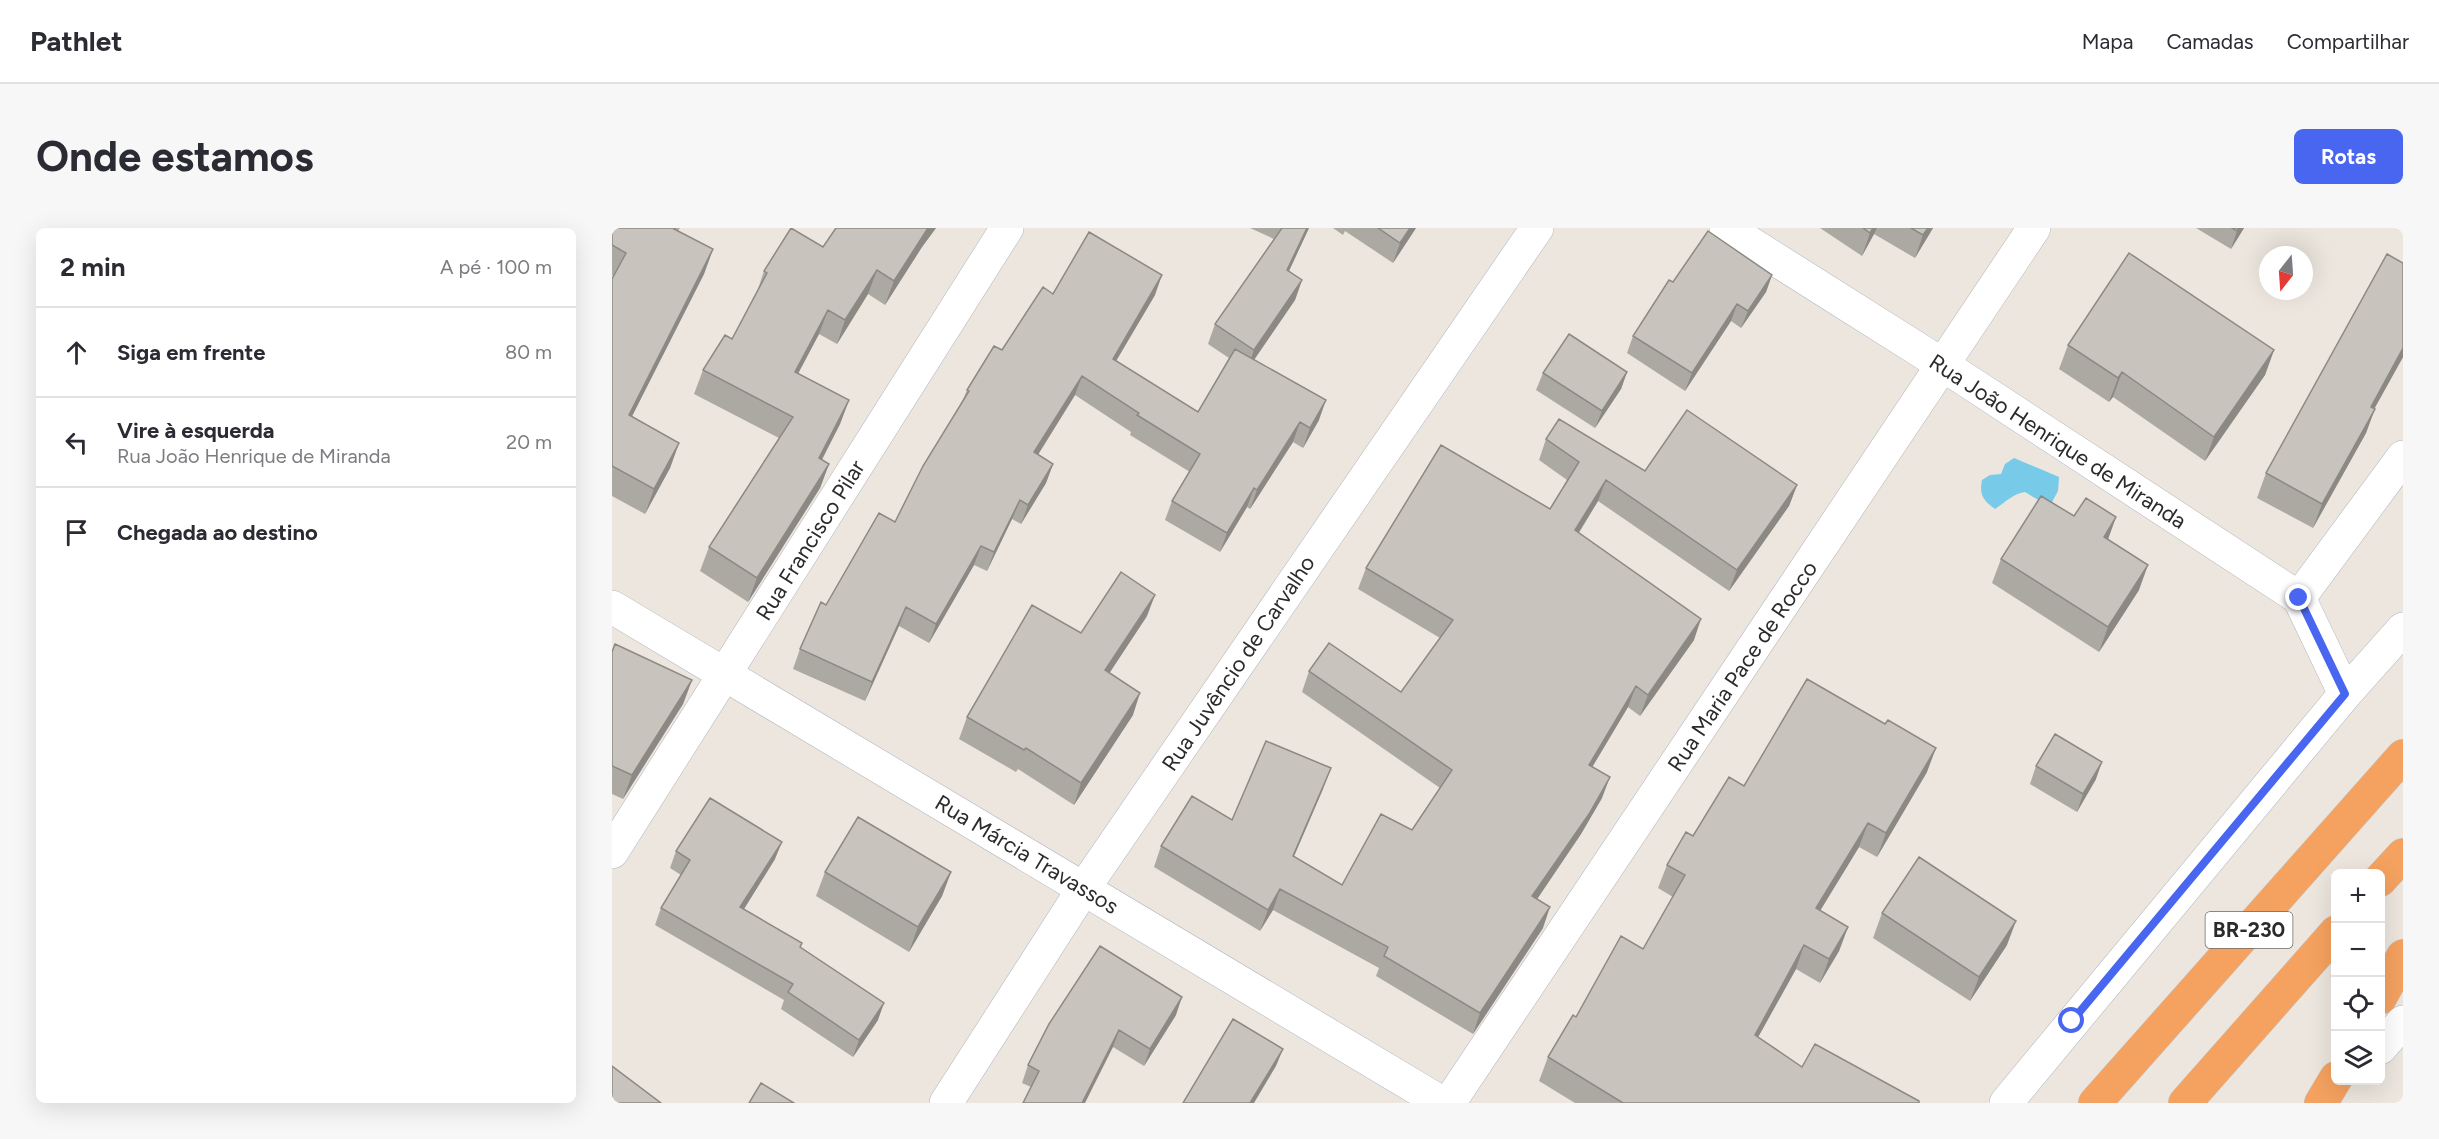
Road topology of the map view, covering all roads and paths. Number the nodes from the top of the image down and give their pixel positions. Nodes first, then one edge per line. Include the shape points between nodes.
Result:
1 (1007, 228) edge
2 (1537, 228) edge
3 (1726, 228) edge
4 (2034, 228) edge
5 (1943, 365) junction
6 (2403, 458) edge
7 (2299, 598) junction
8 (612, 607) edge
9 (2403, 629) edge
10 (725, 675) junction
11 (2345, 694) junction
12 (2403, 756) edge
13 (612, 852) edge
14 (2403, 855) edge
15 (2385, 875) edge
16 (1084, 888) junction
17 (2331, 938) edge
18 (2403, 956) edge
19 (2385, 989) edge
20 (2403, 1022) edge
21 (2385, 1042) edge
22 (2332, 1085) edge
23 (2349, 1085) edge
24 (946, 1103) edge
25 (1442, 1103) edge
26 (1449, 1103) edge
27 (2006, 1103) edge
28 (2095, 1103) edge
29 (2185, 1103) edge
30 (2321, 1103) edge
31 (2334, 1103) edge

1 - 10 street, Rua Francisco Pilar
2 - 16 street, Rua Juvêncio de Carvalho
3 - 5 street, Rua João Henrique de Miranda
4 - 5 street, Rua Maria Pace de Rocco
5 - 7 street, Rua João Henrique de Miranda
5 - 26 street, Rua Maria Pace de Rocco
6 - 7 street
7 - 11 street
8 - 10 street, Rua Márcia Travassos
9 - 11 street
10 - 13 street, Rua Francisco Pilar
10 - 16 street, Rua Márcia Travassos
11 - 27 street
12 - 28 highway, BR-230
14 - 15 highway
16 - 24 street, Rua Juvêncio de Carvalho
16 - 25 street, Rua Márcia Travassos
17 - 29 highway, BR-230
18 - 19 highway
20 - 21 street
22 - 30 highway
23 - 31 street

